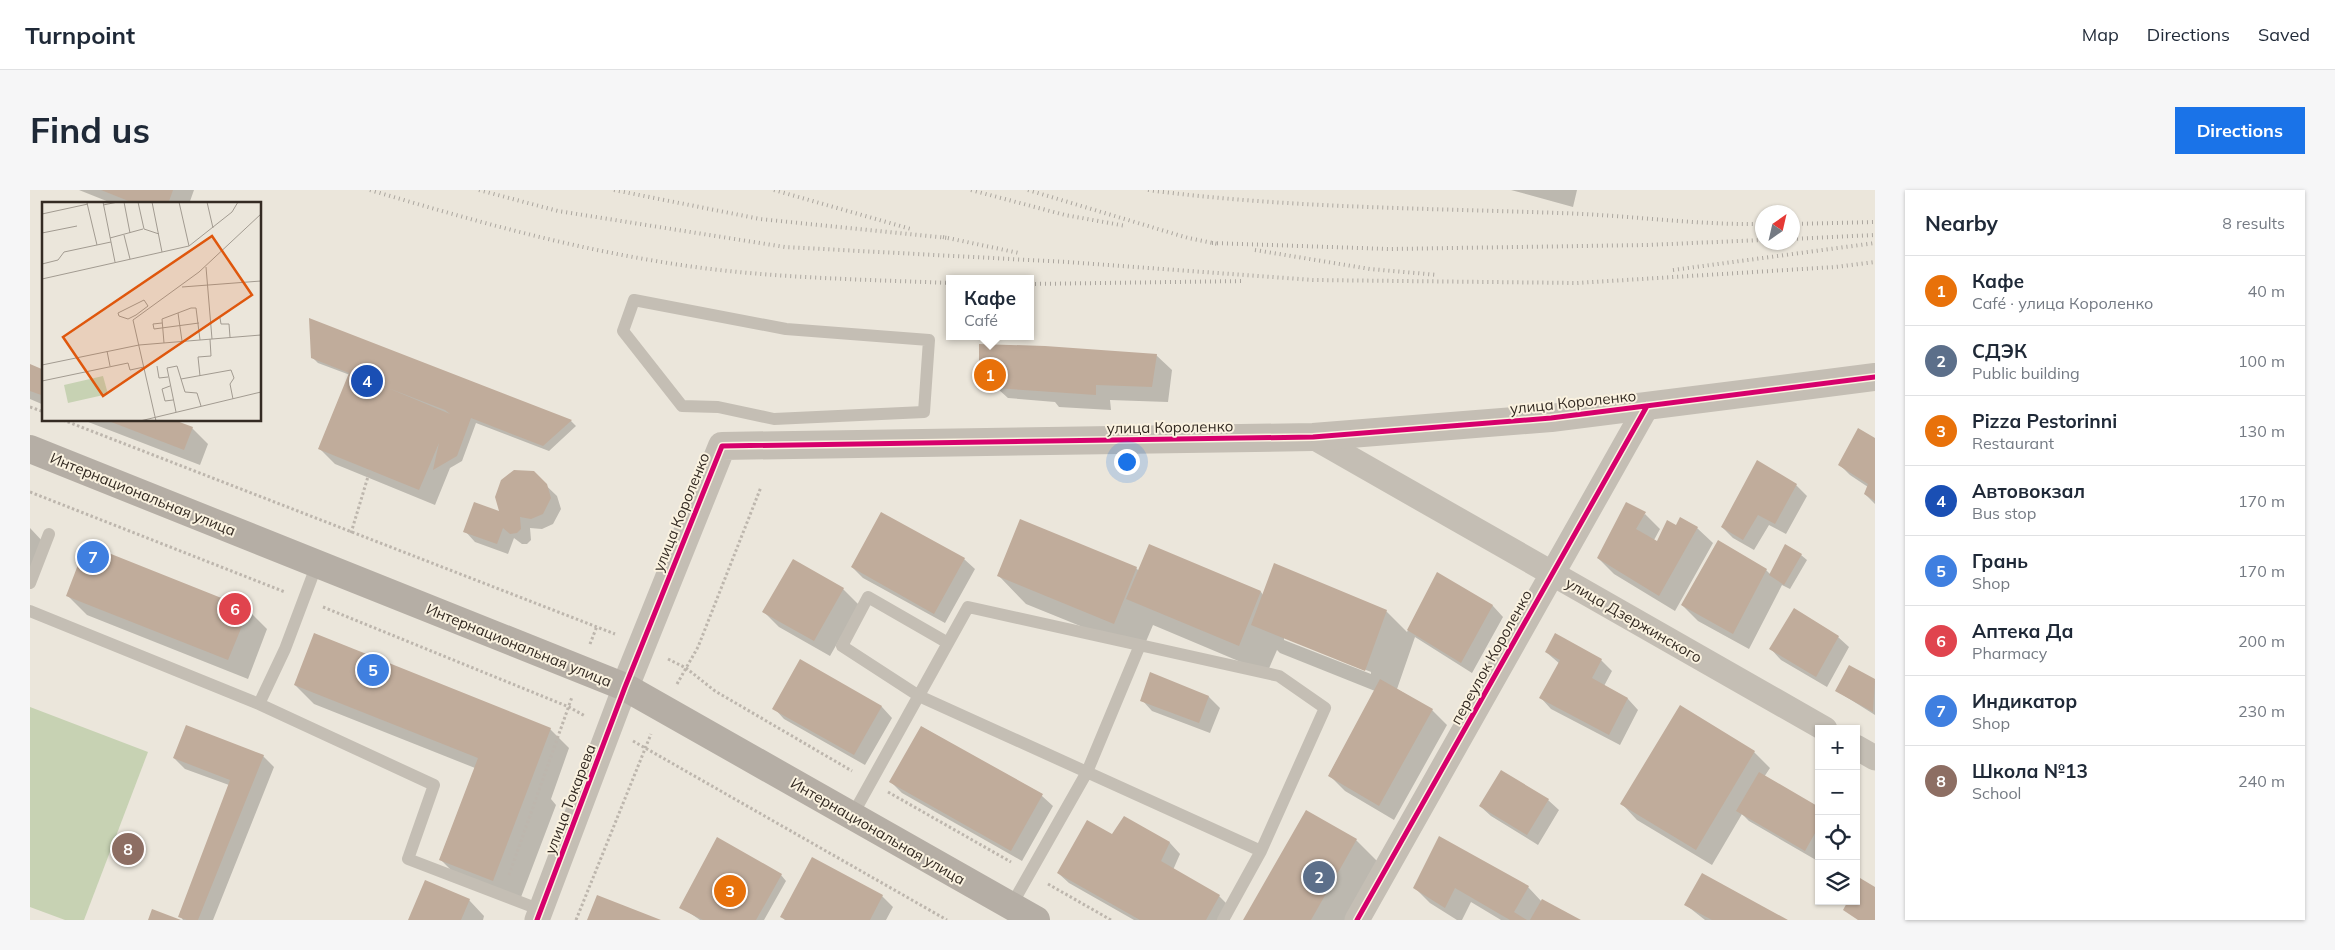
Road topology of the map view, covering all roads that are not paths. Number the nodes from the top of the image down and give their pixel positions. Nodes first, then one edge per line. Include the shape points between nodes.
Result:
1 (929, 340) joint
2 (1875, 377) edge
3 (1647, 406) junction
4 (1313, 437) junction
5 (30, 449) edge
6 (49, 534) dead end
7 (316, 564) junction
8 (1553, 574) junction
9 (30, 583) edge
10 (30, 611) edge
11 (948, 643) junction
12 (1140, 645) junction
13 (625, 687) junction
14 (919, 696) junction
15 (259, 704) junction
16 (1817, 725) edge
17 (1860, 749) edge
18 (1875, 758) edge
19 (1087, 772) junction
20 (852, 816) junction
21 (1261, 851) junction
22 (1012, 906) junction
23 (539, 915) edge
24 (1036, 920) edge
25 (1223, 920) edge
26 (1357, 920) edge

1 - 1 lane via 924,412 774,419 718,408 682,406 623,331 634,300 786,329
2 - 3 street, улица Короленко
3 - 4 street, улица Короленко via 1551,418
3 - 8 street, переулок Короленко
4 - 8 street, улица Дзержинского
4 - 13 street, улица Короленко via 722,446
5 - 7 main road, Интернациональная улица
6 - 9 lane
7 - 13 main road, Интернациональная улица
7 - 15 lane via 285,649
8 - 16 street, улица Дзержинского
8 - 26 street, переулок Короленко
10 - 15 lane
11 - 12 lane via 968,608
11 - 14 lane
11 - 14 lane via 868,597 842,646
12 - 19 lane
12 - 21 lane via 1279,676 1325,708
13 - 20 main road, Интернациональная улица
13 - 23 street, улица Токарева
14 - 19 lane
14 - 20 lane
15 - 23 lane via 434,785 408,859 502,895
17 - 18 street
19 - 21 lane
19 - 22 lane
20 - 22 main road, Интернациональная улица
21 - 25 lane
22 - 24 main road, Интернациональная улица

